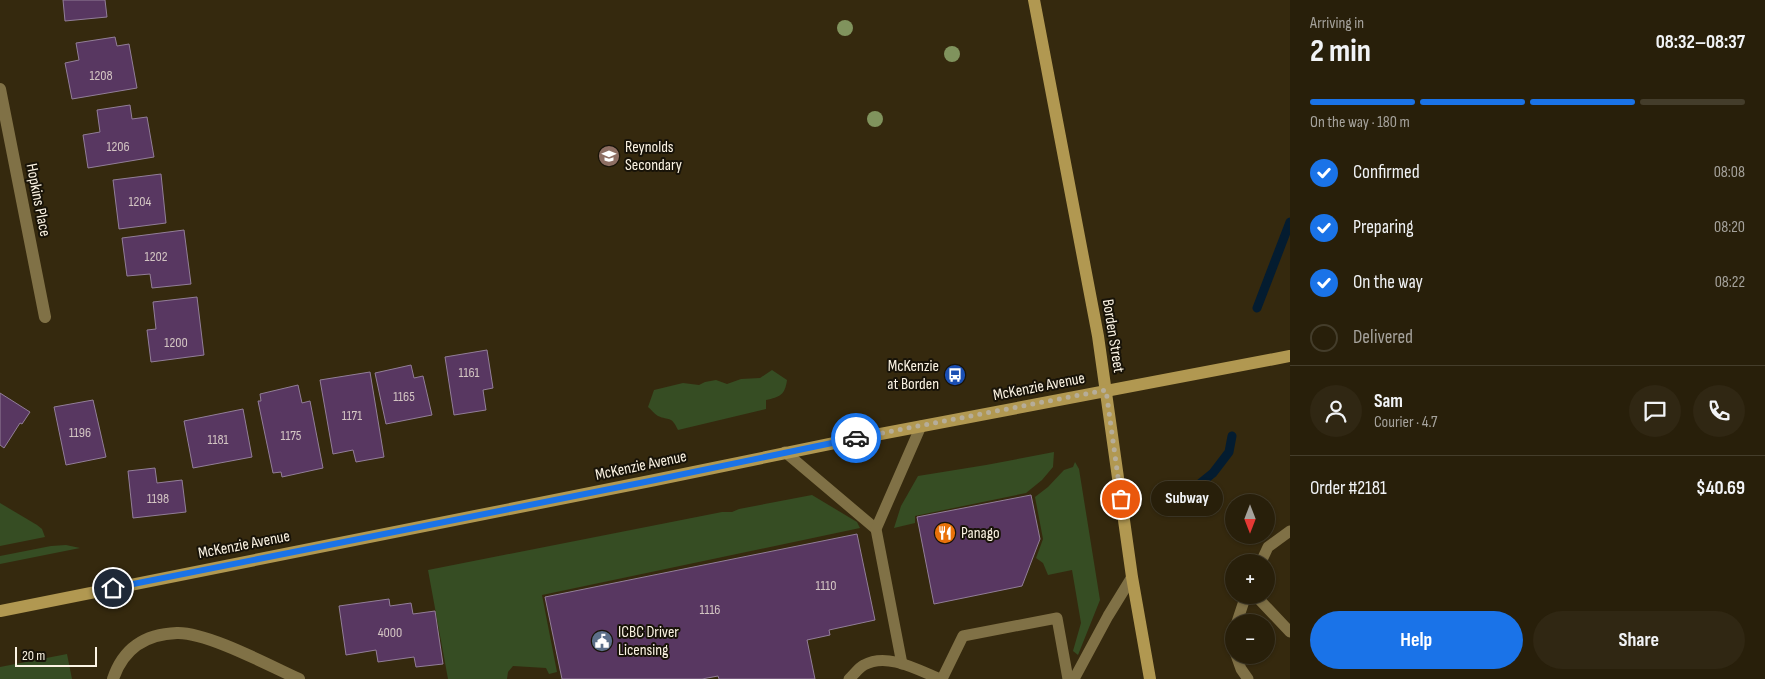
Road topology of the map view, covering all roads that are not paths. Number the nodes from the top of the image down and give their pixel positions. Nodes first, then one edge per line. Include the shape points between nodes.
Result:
1 (1034, 0) edge
2 (0, 89) edge
3 (45, 317) dead end
4 (1290, 356) edge
5 (1106, 390) junction
6 (921, 426) junction
7 (785, 452) junction
8 (876, 529) junction
9 (1290, 531) edge
10 (1265, 554) edge
11 (1132, 577) junction
12 (1264, 604) edge
13 (0, 611) edge
14 (1290, 632) edge
15 (902, 664) junction
16 (1239, 664) edge
17 (113, 679) edge
18 (299, 679) edge
19 (849, 679) edge
20 (941, 679) edge
21 (1068, 679) edge
22 (1074, 679) edge
23 (1150, 679) edge
24 (1248, 679) edge

1 - 5 main road, Borden Street
2 - 3 street, Hopkins Place
4 - 5 main road, McKenzie Avenue
5 - 6 main road, McKenzie Avenue
5 - 11 main road, Borden Street
6 - 7 main road, McKenzie Avenue
6 - 8 lane
7 - 8 lane
7 - 13 main road, McKenzie Avenue
8 - 15 lane
9 - 10 lane via 1268,547
11 - 22 lane
11 - 23 main road, Borden Street
12 - 14 lane
15 - 19 lane via 879,660 863,666
15 - 20 lane
16 - 24 lane
17 - 18 street via 128,651 150,638 178,633 218,644
20 - 21 lane via 962,636 1057,618

